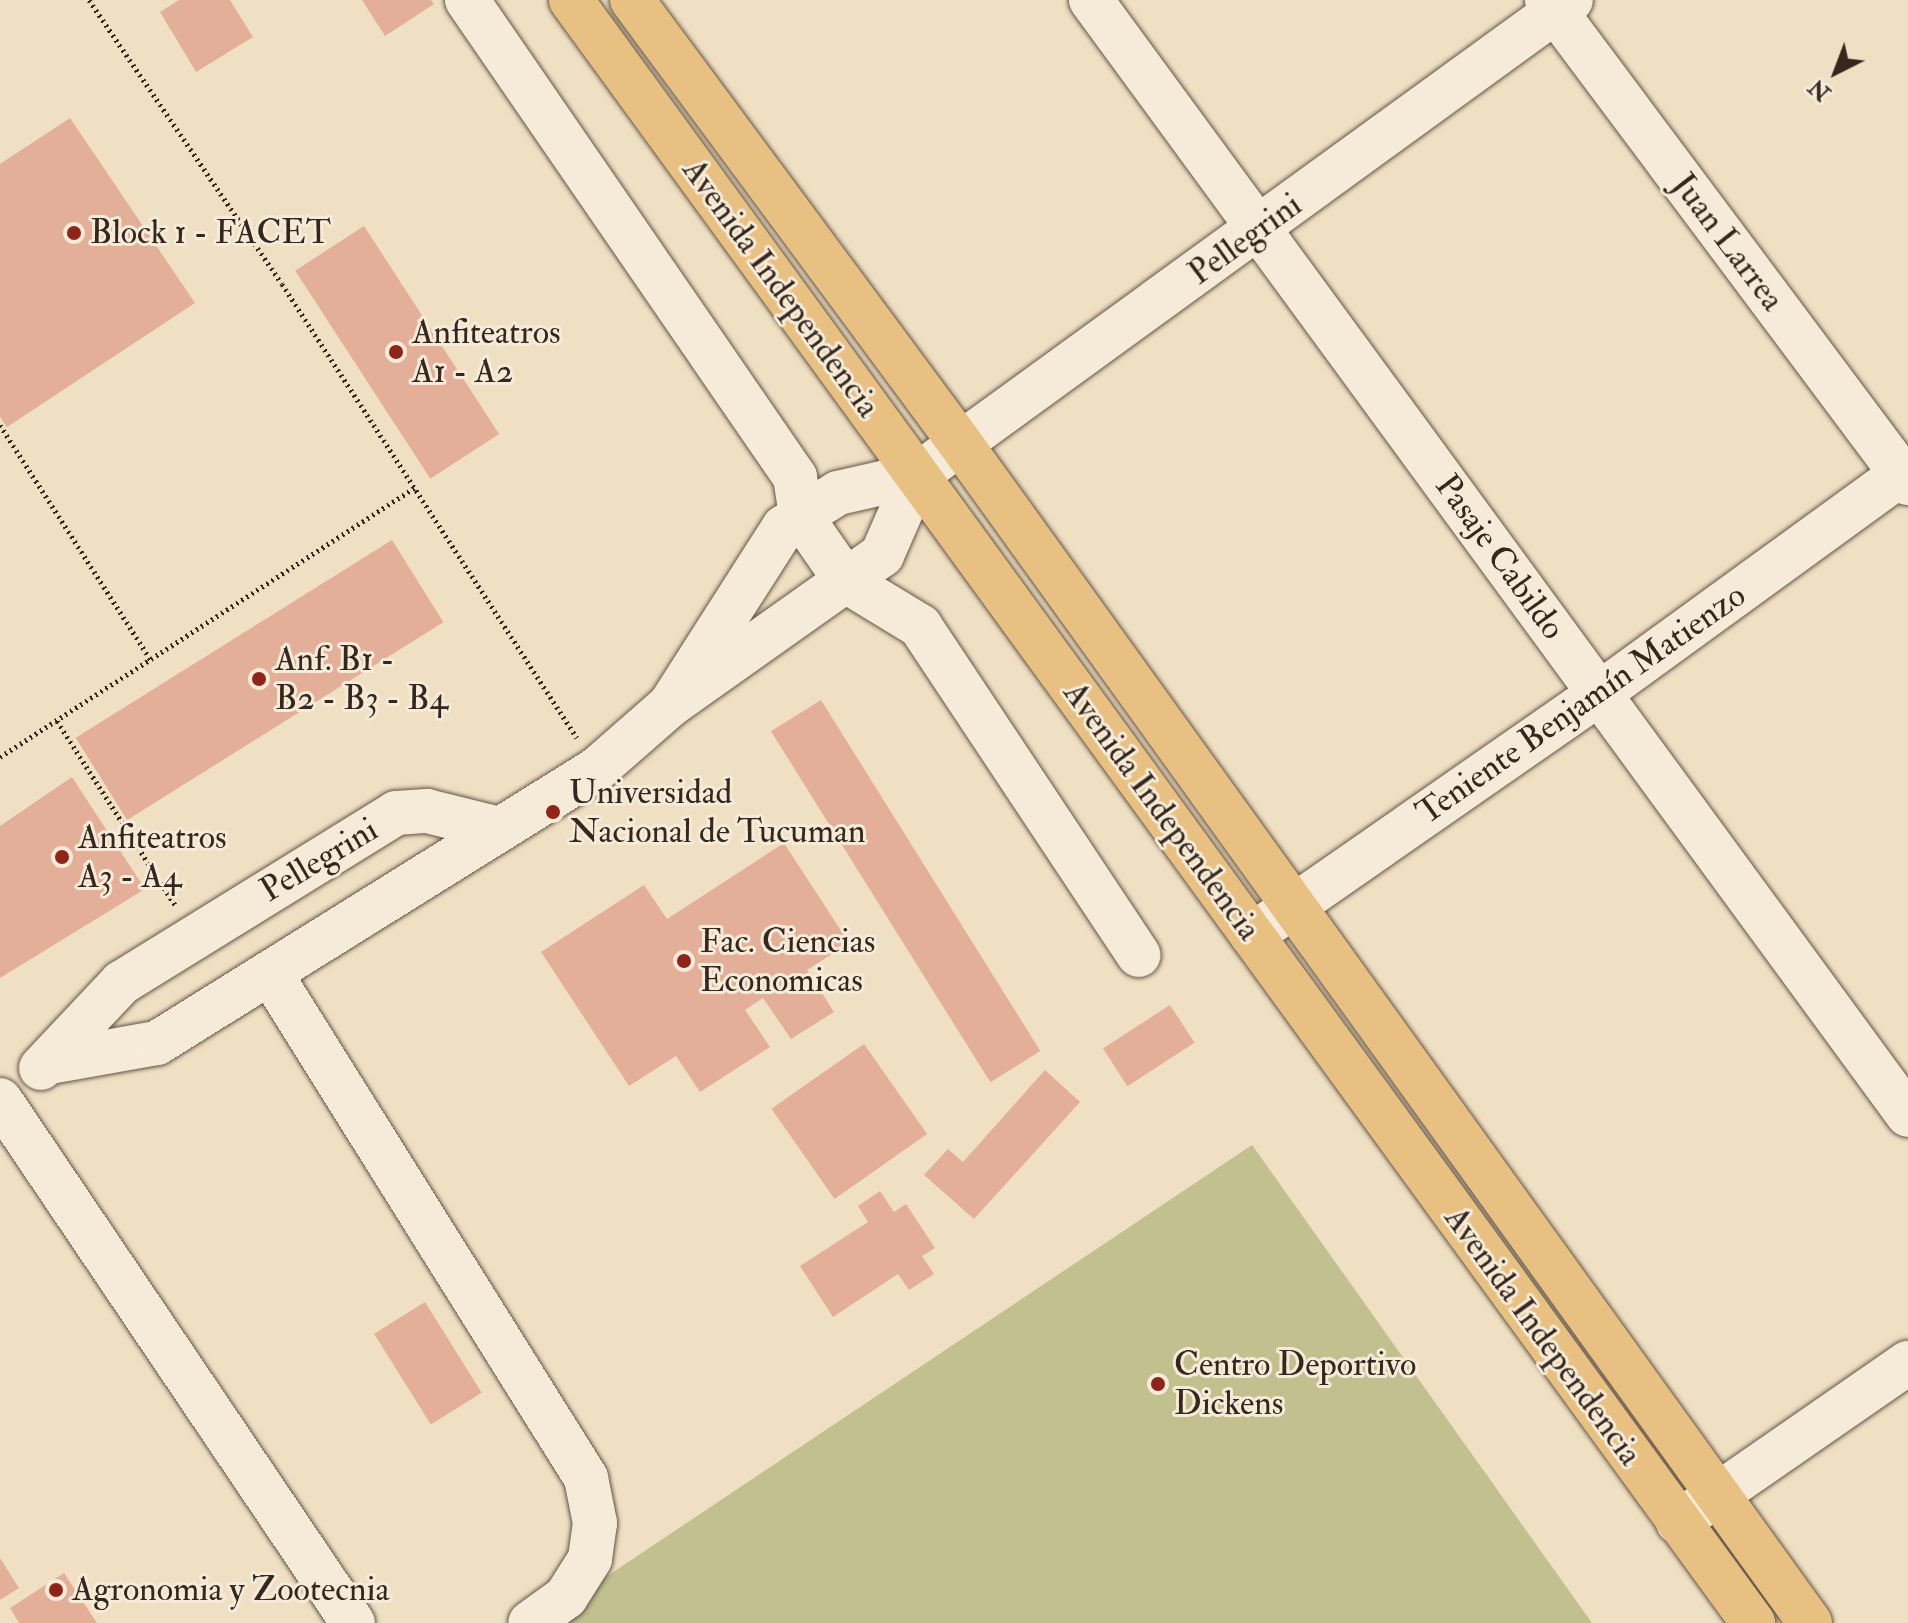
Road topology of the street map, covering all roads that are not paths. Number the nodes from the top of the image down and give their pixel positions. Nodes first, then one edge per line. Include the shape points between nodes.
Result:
1 (467, 0) edge
2 (571, 0) edge
3 (632, 0) edge
4 (1091, 0) edge
5 (1558, 4) edge
6 (1258, 230) junction
7 (960, 443) junction
8 (917, 475) junction
9 (1906, 475) edge
10 (801, 516) junction
11 (846, 581) junction
12 (1600, 693) junction
13 (670, 705) junction
14 (499, 829) junction
15 (1293, 907) junction
16 (1252, 935) junction
17 (1139, 955) dead end
18 (270, 973) junction
19 (50, 1062) junction
20 (0, 1092) edge
21 (0, 1100) edge
22 (1908, 1115) edge
23 (1908, 1363) edge
24 (1717, 1496) junction
25 (1678, 1522) junction
26 (353, 1623) edge
27 (530, 1623) edge
28 (1753, 1623) edge
29 (1810, 1623) edge

1 - 10 street via 795,477
2 - 8 main road, Avenida Independencia
3 - 7 main road, Avenida Independencia
4 - 6 street, Pasaje Cabildo
5 - 6 street, Pellegrini
5 - 9 street, Juan Larrea
6 - 7 street, Pellegrini
6 - 12 street, Pasaje Cabildo
7 - 8 street, Pellegrini
7 - 15 main road, Avenida Independencia
8 - 10 street, Pellegrini via 838,493
8 - 11 street, Pellegrini via 882,555
8 - 16 main road, Avenida Independencia
9 - 12 street, Teniente Benjamín Matienzo
10 - 11 street
10 - 13 street, Pellegrini via 784,527
11 - 13 street, Pellegrini
11 - 17 street via 920,626
12 - 15 street, Teniente Benjamín Matienzo
12 - 22 street, Pasaje Cabildo
13 - 14 street, Pellegrini via 597,769
14 - 18 street, Pellegrini
14 - 19 street, Pellegrini via 427,811 396,813 121,983
15 - 16 street, Teniente Benjamín Matienzo
15 - 24 main road, Avenida Independencia
16 - 25 main road, Avenida Independencia
18 - 19 street, Pellegrini via 157,1043
18 - 27 street via 586,1478 595,1523 590,1559 566,1597
19 - 20 street, Pellegrini
21 - 26 street
23 - 24 street
24 - 25 street
24 - 29 main road, Avenida Independencia
25 - 28 main road, Avenida Independencia

